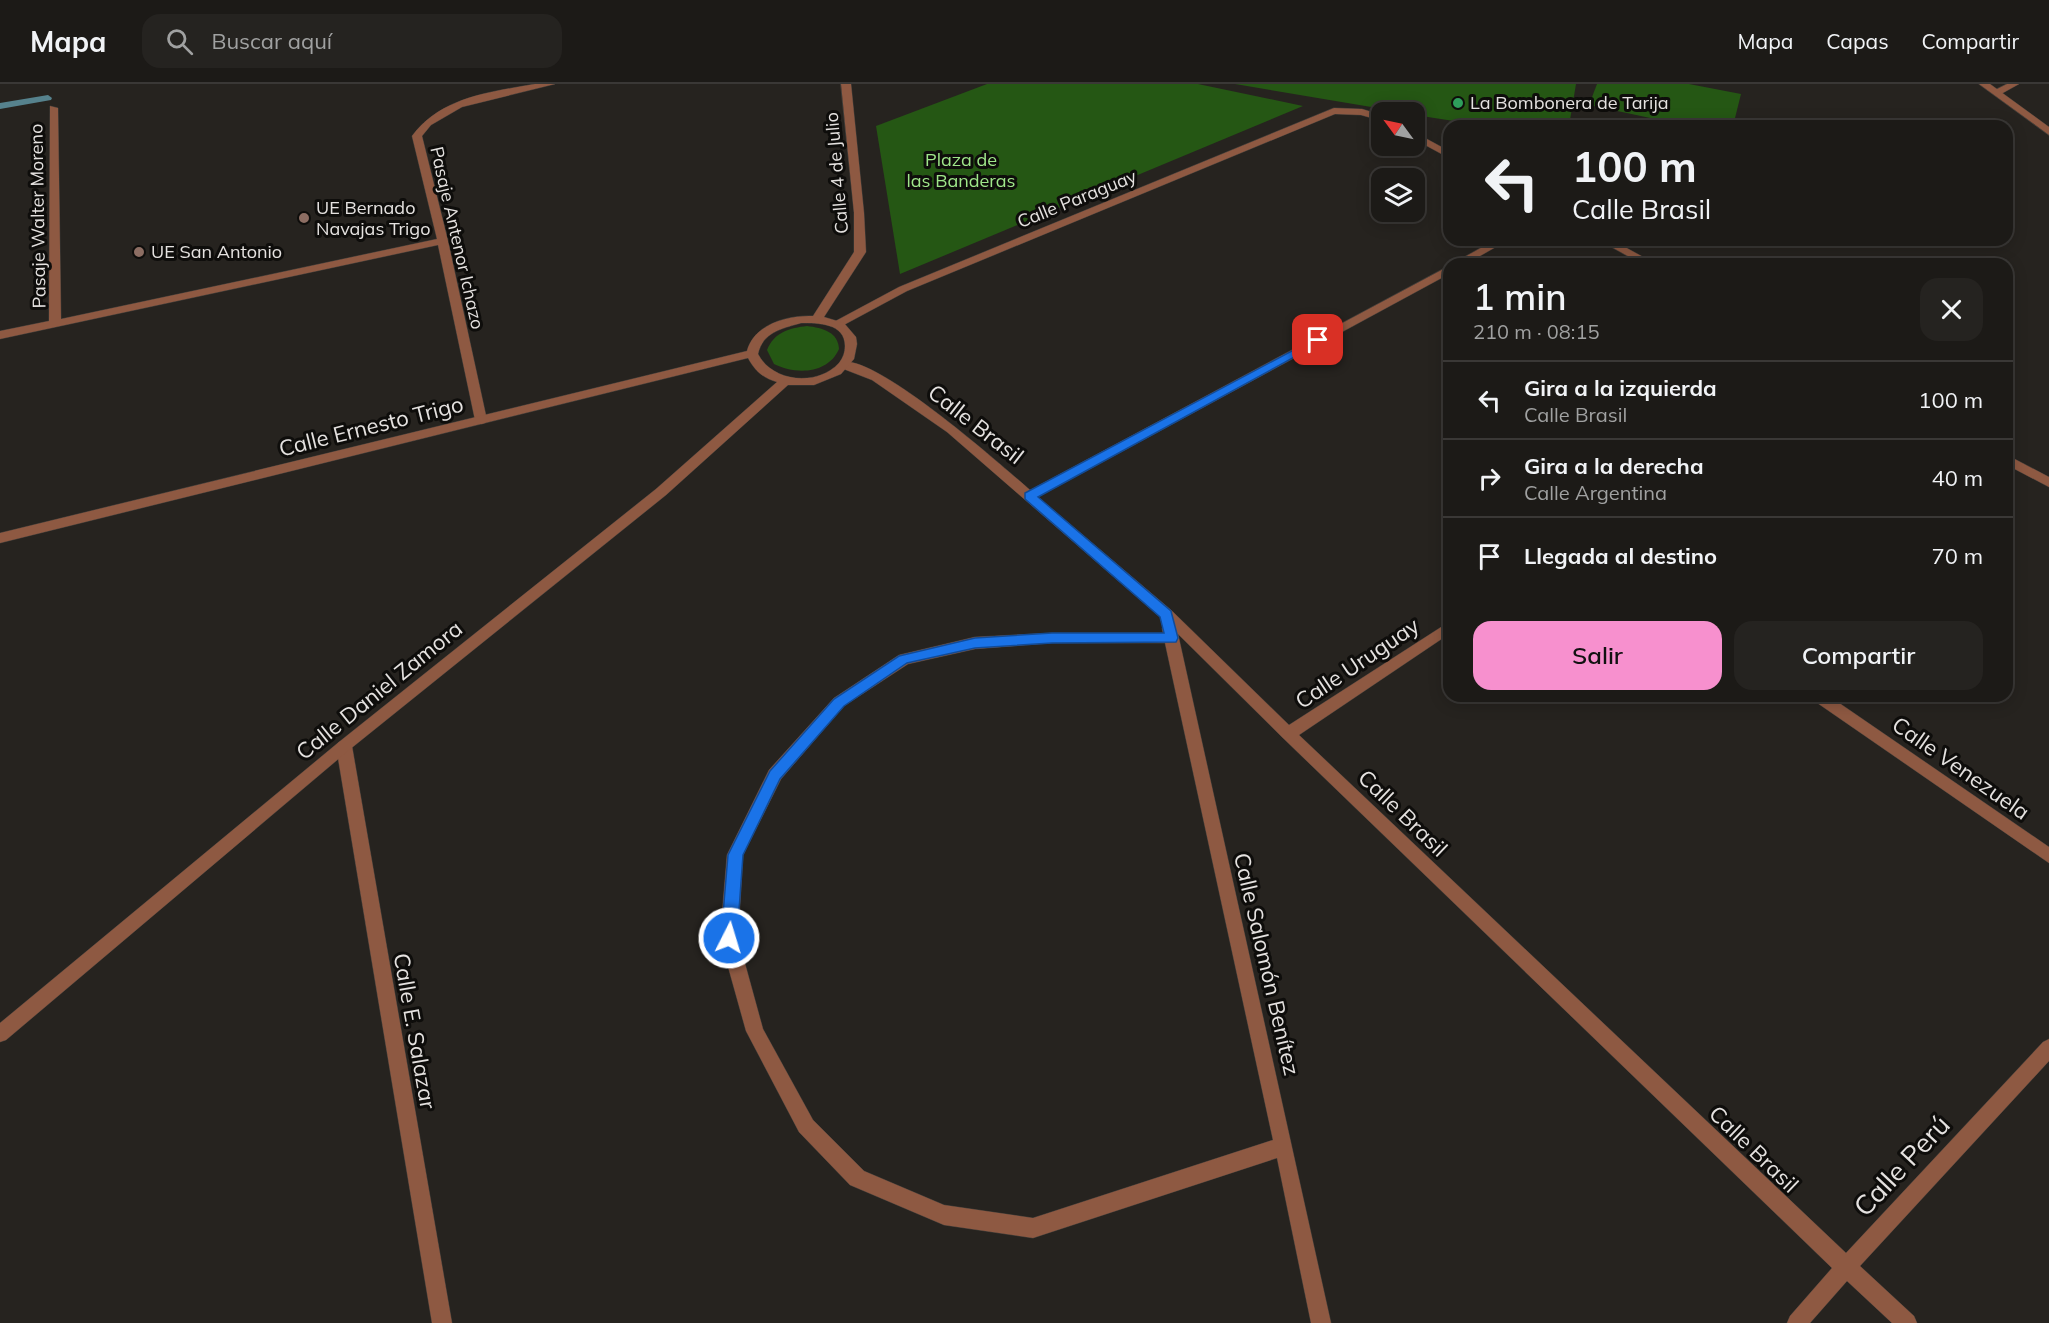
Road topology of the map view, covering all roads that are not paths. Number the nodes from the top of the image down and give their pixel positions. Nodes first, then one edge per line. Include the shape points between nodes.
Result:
1 (550, 84) edge
2 (846, 84) edge
3 (1984, 84) edge
4 (2014, 84) edge
5 (1998, 92) junction
6 (53, 108) dead end
7 (1371, 115) edge
8 (2049, 132) edge
9 (1425, 141) edge
10 (1443, 152) edge
11 (443, 241) junction
12 (1492, 246) edge
13 (1616, 246) edge
14 (1469, 258) edge
15 (1638, 258) edge
16 (1443, 272) edge
17 (817, 319) junction
18 (55, 324) junction
19 (836, 324) junction
20 (0, 335) edge
21 (751, 354) junction
22 (845, 365) junction
23 (785, 381) junction
24 (481, 420) junction
25 (2013, 462) edge
26 (2049, 483) edge
27 (1029, 496) junction
28 (0, 538) edge
29 (1166, 615) junction
30 (1443, 631) edge
31 (1171, 638) junction
32 (1827, 702) edge
33 (1288, 734) junction
34 (344, 746) junction
35 (2049, 856) edge
36 (0, 1034) edge
37 (2049, 1048) edge
38 (1284, 1146) junction
39 (1846, 1267) junction
40 (442, 1323) edge
41 (1321, 1323) edge
42 (1797, 1323) edge
43 (1907, 1323) edge

1 - 11 street, Pasaje Antenor Ichazo via 470,101 434,115 424,125 417,136
2 - 17 street, Calle 4 de Julio via 860,252
3 - 5 street
4 - 5 street
5 - 8 street
6 - 18 street, Pasaje Walter Moreno
7 - 19 street, Calle Paraguay via 1334,111 903,289
9 - 10 street
11 - 18 street
11 - 24 street, Pasaje Antenor Ichazo
12 - 14 street
13 - 15 street
16 - 27 street
17 - 19 street
17 - 21 street via 773,326 757,339
18 - 20 street
19 - 22 street via 851,338 851,356
21 - 23 street via 761,371
21 - 24 street, Calle Ernesto Trigo
22 - 23 street via 810,381
22 - 27 street, Calle Brasil via 876,377 951,429
23 - 34 street, Calle Daniel Zamora via 661,492
24 - 28 street, Calle Ernesto Trigo
25 - 26 street
27 - 29 street, Calle Brasil
29 - 31 street, Calle Salomón Benítez
29 - 33 street, Calle Brasil
30 - 33 street, Calle Uruguay
31 - 38 street, Calle Salomón Benítez
31 - 38 street via 1052,638 975,643 904,659 839,702 775,775 735,855 729,938 755,1031 806,1126 857,1178 944,1215 1033,1228
32 - 35 street, Calle Venezuela
33 - 39 street, Calle Brasil
34 - 36 street, Calle Daniel Zamora
34 - 40 street, Calle E. Salazar
37 - 39 street, Calle Perú
38 - 41 street, Calle Salomón Benítez
39 - 42 street, Calle Perú
39 - 43 street, Calle Brasil

